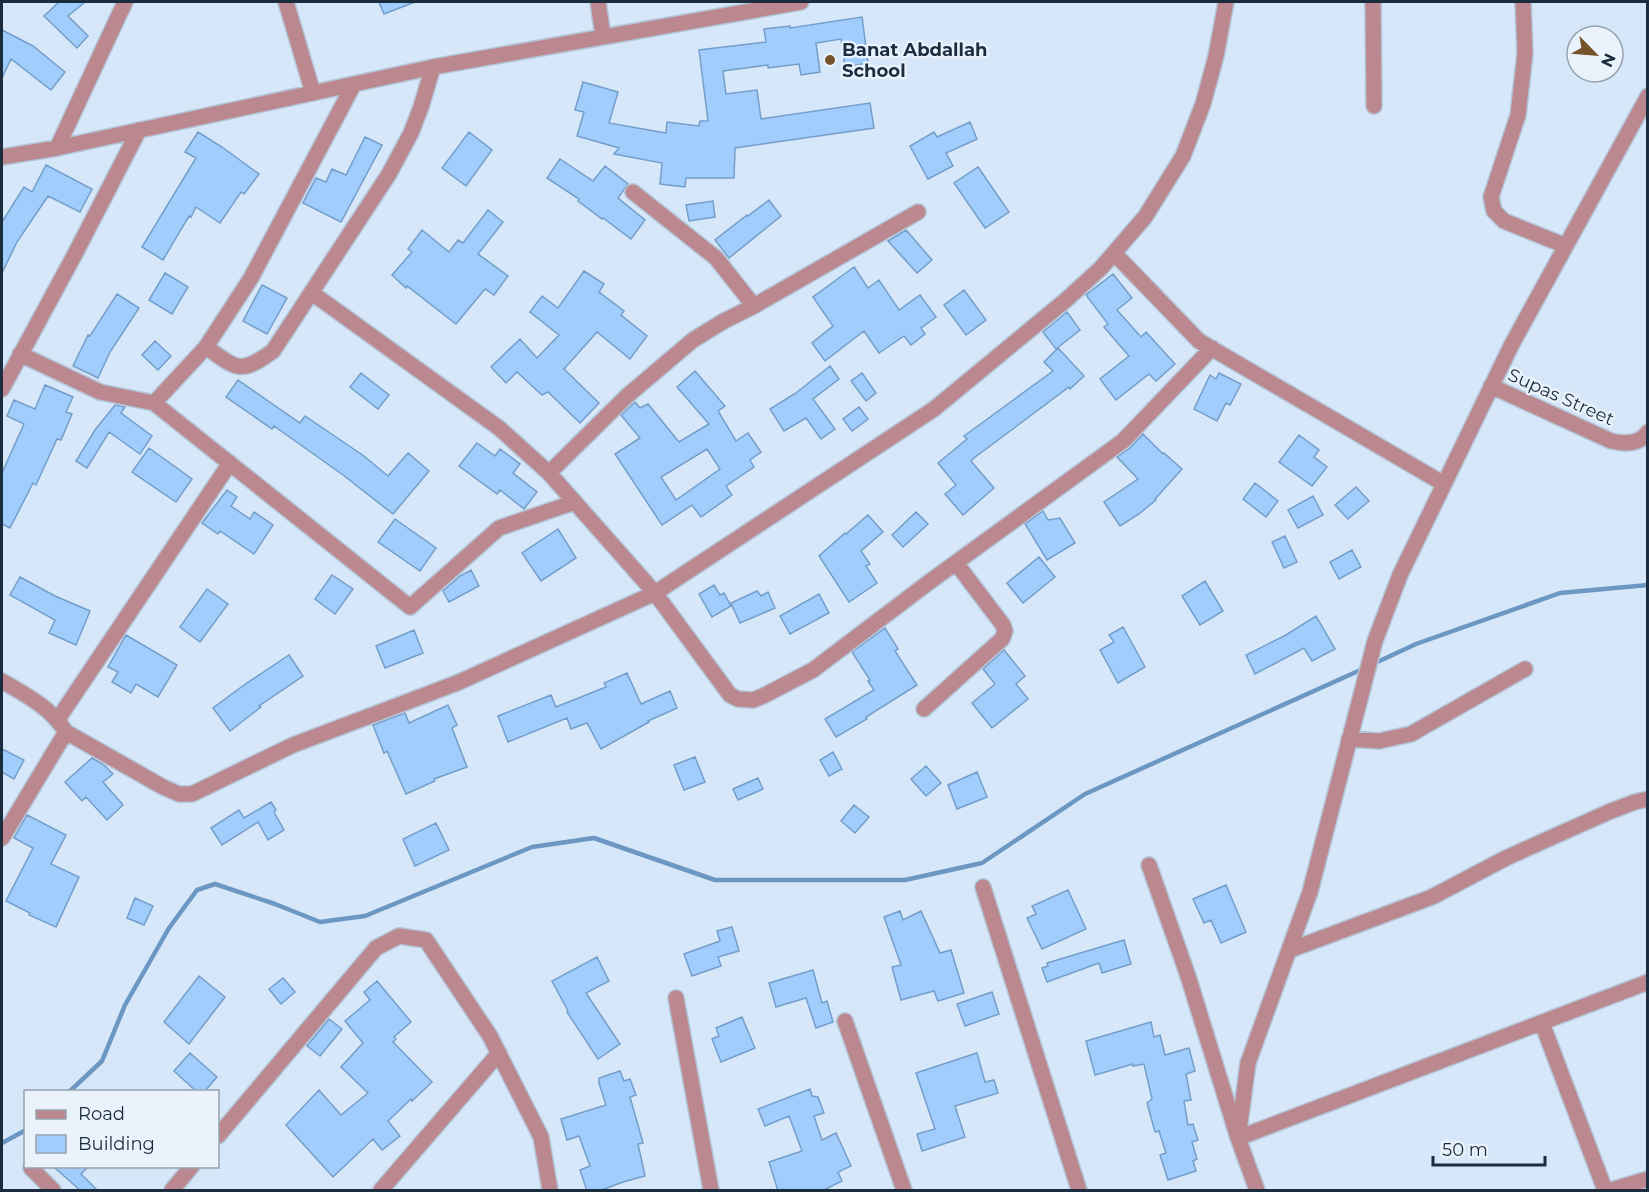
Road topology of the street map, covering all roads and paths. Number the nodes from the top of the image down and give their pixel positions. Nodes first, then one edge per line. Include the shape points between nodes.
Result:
1 (125, 2) edge
2 (286, 2) edge
3 (598, 2) edge
4 (801, 2) edge
5 (1226, 2) edge
6 (1373, 2) edge
7 (1523, 2) edge
8 (755, 5) edge
9 (603, 36) junction
10 (433, 66) junction
11 (354, 84) junction
12 (313, 93) junction
13 (1647, 96) edge
14 (1374, 106) dead end
15 (139, 130) junction
16 (57, 148) junction
17 (2, 157) edge
18 (633, 192) dead end
19 (918, 212) dead end
20 (1566, 246) junction
21 (1114, 253) junction
22 (312, 293) junction
23 (754, 306) junction
24 (206, 347) junction
25 (1212, 348) junction
26 (20, 354) junction
27 (1491, 386) junction
28 (2, 389) edge
29 (154, 403) junction
30 (1647, 432) edge
31 (230, 463) junction
32 (549, 472) junction
33 (1444, 484) junction
34 (575, 502) junction
35 (956, 563) junction
36 (655, 593) junction
37 (1526, 669) dead end
38 (2, 681) edge
39 (924, 709) dead end
40 (62, 725) junction
41 (1349, 739) junction
42 (1647, 799) edge
43 (2, 838) edge
44 (1149, 865) dead end
45 (983, 887) dead end
46 (1290, 950) junction
47 (1647, 982) edge
48 (676, 998) dead end
49 (845, 1021) dead end
50 (1542, 1023) junction
51 (499, 1053) junction
52 (219, 1135) edge
53 (1238, 1138) junction
54 (31, 1168) dead end
55 (191, 1168) edge
56 (1647, 1179) edge
57 (53, 1191) edge
58 (172, 1191) edge
59 (381, 1191) edge
60 (550, 1191) edge
61 (711, 1191) edge
62 (904, 1191) edge
63 (1079, 1191) edge
64 (1257, 1191) edge
65 (1605, 1191) edge
66 (1611, 1191) edge

1 - 16 street
2 - 12 street
3 - 9 street
4 - 8 street
5 - 21 street via 1203,104 1182,156 1145,217
6 - 14 street
7 - 20 street via 1525,53 1518,115 1491,197 1494,211 1504,221
8 - 9 street
9 - 10 street
10 - 11 street
10 - 22 street via 411,133
11 - 12 street
11 - 24 street via 251,278
12 - 15 street
13 - 20 street
15 - 16 street
15 - 26 street
16 - 17 street
18 - 23 street via 716,258
19 - 23 street
20 - 27 street
21 - 25 street via 1199,340
21 - 36 street via 1066,300 934,408
22 - 24 street via 273,351 255,364 230,364
22 - 32 street via 499,428
23 - 32 street via 693,340 627,396
24 - 29 street
25 - 33 street
25 - 35 street via 1123,441
26 - 28 street
26 - 29 street via 99,392
27 - 30 street, Supas Street via 1611,441 1634,442
27 - 33 street
29 - 31 street
31 - 34 street via 410,607 499,528
31 - 40 street
32 - 34 street
33 - 41 street via 1400,575 1375,641
34 - 36 street
35 - 36 street via 813,669 753,700 730,695
35 - 39 street via 1005,631 1002,639
36 - 40 street via 457,683 294,745 192,794 178,795
37 - 41 street via 1411,734 1379,741
38 - 40 street via 44,707
40 - 43 street
41 - 46 street via 1310,892
42 - 46 street via 1506,858 1432,897
44 - 53 street
45 - 63 street
46 - 53 street via 1248,1063
47 - 50 street
48 - 61 street
49 - 62 street
50 - 53 street
50 - 65 street
51 - 52 street via 426,940 399,936 376,948
51 - 59 street
51 - 60 street via 541,1137
53 - 64 street
54 - 57 street
55 - 58 street
56 - 66 street

